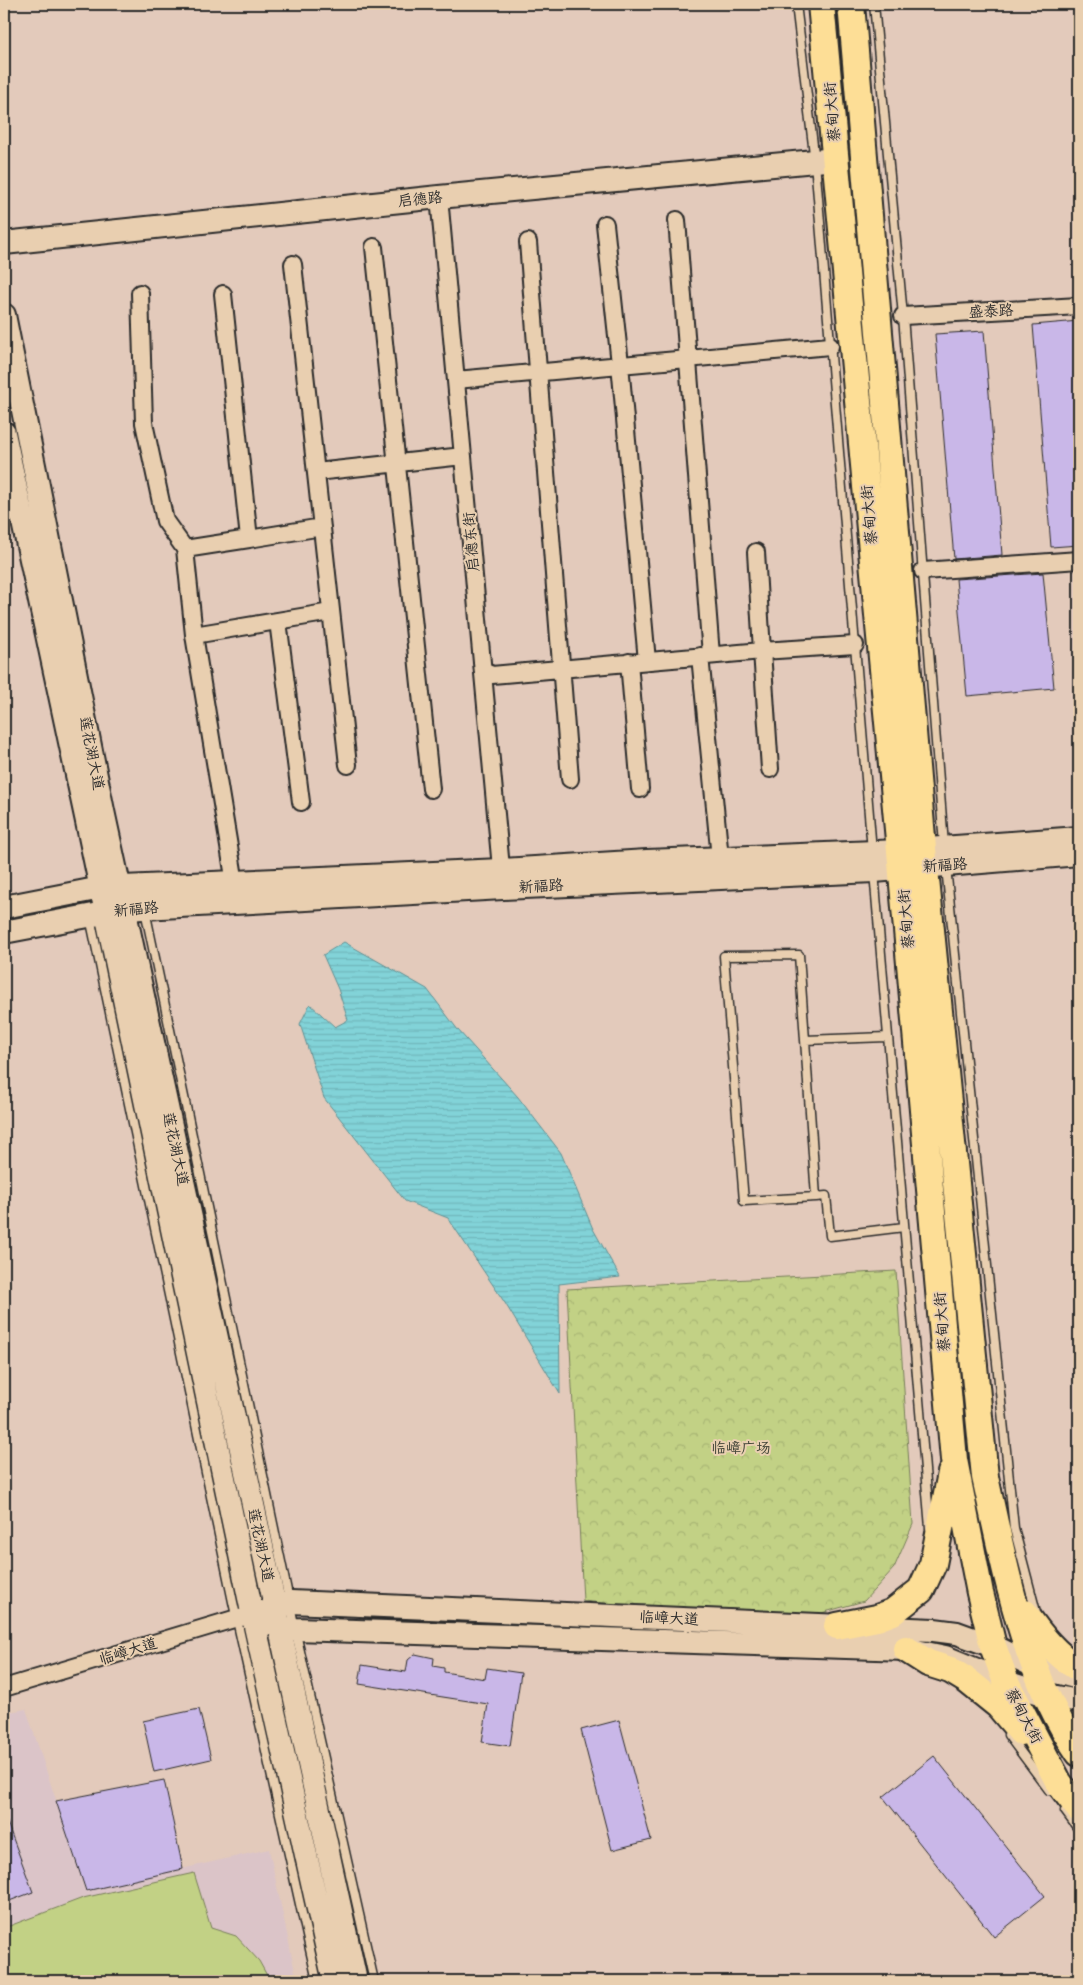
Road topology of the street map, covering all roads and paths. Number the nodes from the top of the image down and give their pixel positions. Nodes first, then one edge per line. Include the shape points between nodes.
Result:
1 (796, 4) edge
2 (821, 4) edge
3 (851, 4) edge
4 (874, 4) edge
5 (825, 160) junction
6 (439, 197) junction
7 (677, 220) dead end
8 (605, 224) dead end
9 (528, 242) dead end
10 (4, 243) edge
11 (374, 247) dead end
12 (293, 264) dead end
13 (140, 294) dead end
14 (222, 294) dead end
15 (1079, 306) edge
16 (4, 315) edge
17 (903, 316) junction
18 (830, 346) junction
19 (686, 359) junction
20 (620, 364) junction
21 (538, 372) junction
22 (456, 380) junction
23 (4, 433) edge
24 (463, 456) junction
25 (397, 464) junction
26 (316, 472) junction
27 (322, 527) junction
28 (249, 539) junction
29 (185, 549) junction
30 (756, 552) dead end
31 (1079, 560) edge
32 (923, 571) junction
33 (331, 612) junction
34 (278, 621) junction
35 (194, 635) junction
36 (855, 645) junction
37 (762, 651) junction
38 (705, 656) junction
39 (647, 660) junction
40 (629, 662) junction
41 (561, 668) junction
42 (483, 671) junction
43 (348, 765) dead end
44 (770, 768) dead end
45 (570, 779) dead end
46 (431, 789) dead end
47 (640, 789) dead end
48 (300, 802) dead end
49 (1079, 838) edge
50 (1079, 854) edge
51 (720, 858) junction
52 (923, 858) junction
53 (873, 861) junction
54 (502, 879) junction
55 (235, 883) junction
56 (114, 903) junction
57 (4, 907) edge
58 (4, 932) edge
59 (888, 1037) junction
60 (805, 1040) junction
61 (816, 1197) junction
62 (904, 1227) junction
63 (954, 1460) junction
64 (933, 1564) junction
65 (1013, 1596) junction
66 (285, 1616) junction
67 (245, 1618) junction
68 (838, 1626) junction
69 (1044, 1640) junction
70 (993, 1646) junction
71 (906, 1649) junction
72 (1034, 1666) junction
73 (1079, 1669) edge
74 (1079, 1678) edge
75 (968, 1681) junction
76 (1006, 1682) junction
77 (4, 1688) edge
78 (1046, 1695) junction
79 (1079, 1700) edge
80 (992, 1712) dead end
81 (1003, 1728) dead end
82 (1079, 1752) edge
83 (1064, 1799) edge
84 (1079, 1830) edge
85 (317, 1981) edge
86 (334, 1981) edge
87 (356, 1981) edge
88 (374, 1981) edge

1 - 5 lane, 蔡甸大街
2 - 5 main road, 蔡甸大街
3 - 52 main road, 蔡甸大街
4 - 17 lane, 蔡甸大街
5 - 6 street, 启德路
5 - 18 lane, 蔡甸大街
5 - 52 main road, 蔡甸大街
6 - 10 street, 启德路
6 - 22 street, 启德东街
7 - 19 street
8 - 20 street
9 - 21 street
11 - 25 street
12 - 26 street
13 - 29 street via 144,423 165,521
14 - 28 street
15 - 17 street, 盛泰路
16 - 56 street, 莲花湖大道 via 103,811
17 - 32 lane, 蔡甸大街
18 - 19 street
18 - 36 lane, 蔡甸大街
19 - 20 street
19 - 38 street
20 - 21 street
20 - 39 street
21 - 22 street
21 - 41 street
22 - 24 street, 启德东街
23 - 56 street, 莲花湖大道
24 - 25 street
24 - 42 street, 启德东街
25 - 26 street
25 - 46 street
26 - 27 street
27 - 28 street
27 - 33 street
28 - 29 street
29 - 35 street
30 - 37 street
31 - 32 street
32 - 52 lane, 蔡甸大街
33 - 34 street
33 - 43 street
34 - 35 street
34 - 48 street
35 - 55 street
36 - 37 street
36 - 53 lane, 蔡甸大街
37 - 38 street
37 - 44 street
38 - 39 street
38 - 51 street
39 - 40 street
40 - 41 street
40 - 47 street
41 - 42 street via 492,675
41 - 45 street
42 - 54 street, 启德东街
49 - 52 street, 新福路
50 - 52 street, 新福路
51 - 53 street, 新福路
51 - 54 street, 新福路
52 - 53 street, 新福路
52 - 63 main road, 蔡甸大街
52 - 65 main road, 蔡甸大街 via 985,1477
52 - 69 lane, 蔡甸大街 via 1014,1528
53 - 54 street, 新福路
53 - 59 lane, 蔡甸大街
54 - 55 street, 新福路
54 - 56 street, 新福路
55 - 56 street, 新福路
56 - 57 street, 新福路
56 - 58 street, 新福路
56 - 66 street, 莲花湖大道
56 - 67 street, 莲花湖大道
59 - 60 lane
59 - 62 lane, 蔡甸大街
60 - 61 lane
60 - 61 lane via 799,955 724,956 744,1201
61 - 62 lane via 826,1196 830,1236
62 - 64 lane, 蔡甸大街
63 - 64 main road
63 - 70 main road, 蔡甸大街
64 - 68 main road via 921,1590 893,1612
65 - 69 main road
65 - 72 main road, 蔡甸大街
66 - 67 street, 临嶂大道
66 - 68 street, 临嶂大道
66 - 71 street, 临嶂大道
66 - 87 street, 莲花湖大道
66 - 88 lane, 莲花湖大道
67 - 77 street, 临嶂大道
67 - 85 lane, 莲花湖大道
67 - 86 street, 莲花湖大道
68 - 70 street, 临嶂大道 via 934,1630 956,1633
69 - 73 main road
70 - 72 street, 临嶂大道
70 - 76 main road, 蔡甸大街
71 - 75 main road via 928,1664 950,1670
71 - 76 street, 临嶂大道 via 945,1657
72 - 74 street, 临嶂大道
72 - 78 main road, 蔡甸大街
75 - 80 lane
75 - 83 main road via 998,1706 1034,1747
76 - 78 street, 临嶂大道
76 - 83 main road, 蔡甸大街
78 - 79 street, 临嶂大道
78 - 82 main road, 蔡甸大街
81 - 83 lane
83 - 84 lane

